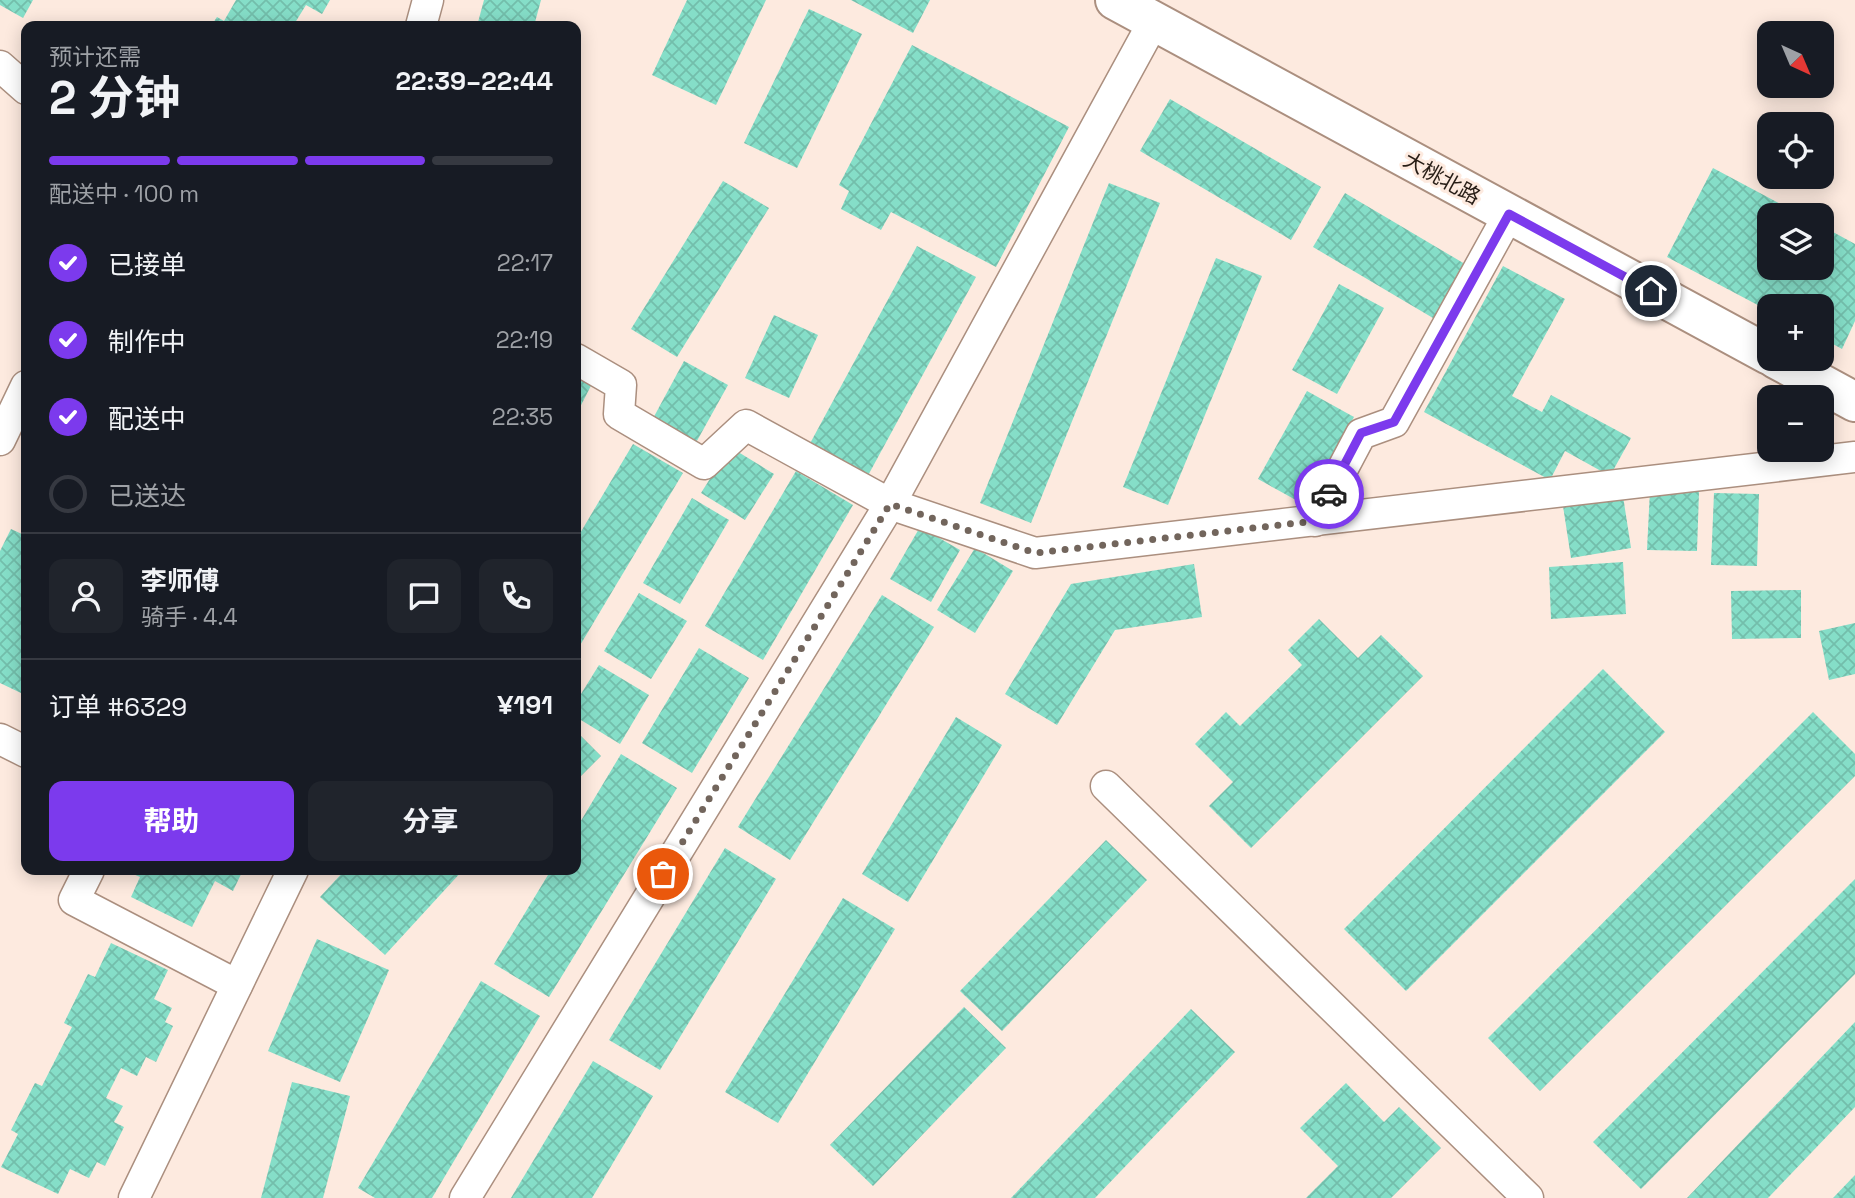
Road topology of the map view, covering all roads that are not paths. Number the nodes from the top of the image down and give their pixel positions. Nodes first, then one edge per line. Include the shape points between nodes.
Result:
1 (428, 0) edge
2 (1115, 0) edge
3 (422, 21) edge
4 (1154, 21) junction
5 (0, 66) edge
6 (21, 85) edge
7 (1509, 214) junction
8 (1757, 348) edge
9 (581, 362) edge
10 (1798, 371) edge
11 (21, 396) edge
12 (1855, 402) edge
13 (0, 440) edge
14 (1855, 457) edge
15 (890, 504) junction
16 (1315, 521) junction
17 (0, 739) edge
18 (21, 750) edge
19 (1106, 786) dead end
20 (86, 875) edge
21 (291, 875) edge
22 (237, 985) junction
23 (134, 1198) edge
24 (465, 1198) edge
25 (1528, 1198) edge

1 - 3 street
2 - 4 street, 大桃北路
4 - 7 street, 大桃北路
4 - 15 street
5 - 6 street
7 - 8 street, 大桃北路
7 - 16 street via 1394,422 1361,433
9 - 15 street via 621,385 619,414 704,464 746,425
10 - 12 street
11 - 13 street
14 - 16 street
15 - 16 street via 1035,553
15 - 24 street
17 - 18 street
19 - 25 street
20 - 22 street via 74,900
21 - 22 street
22 - 23 street

